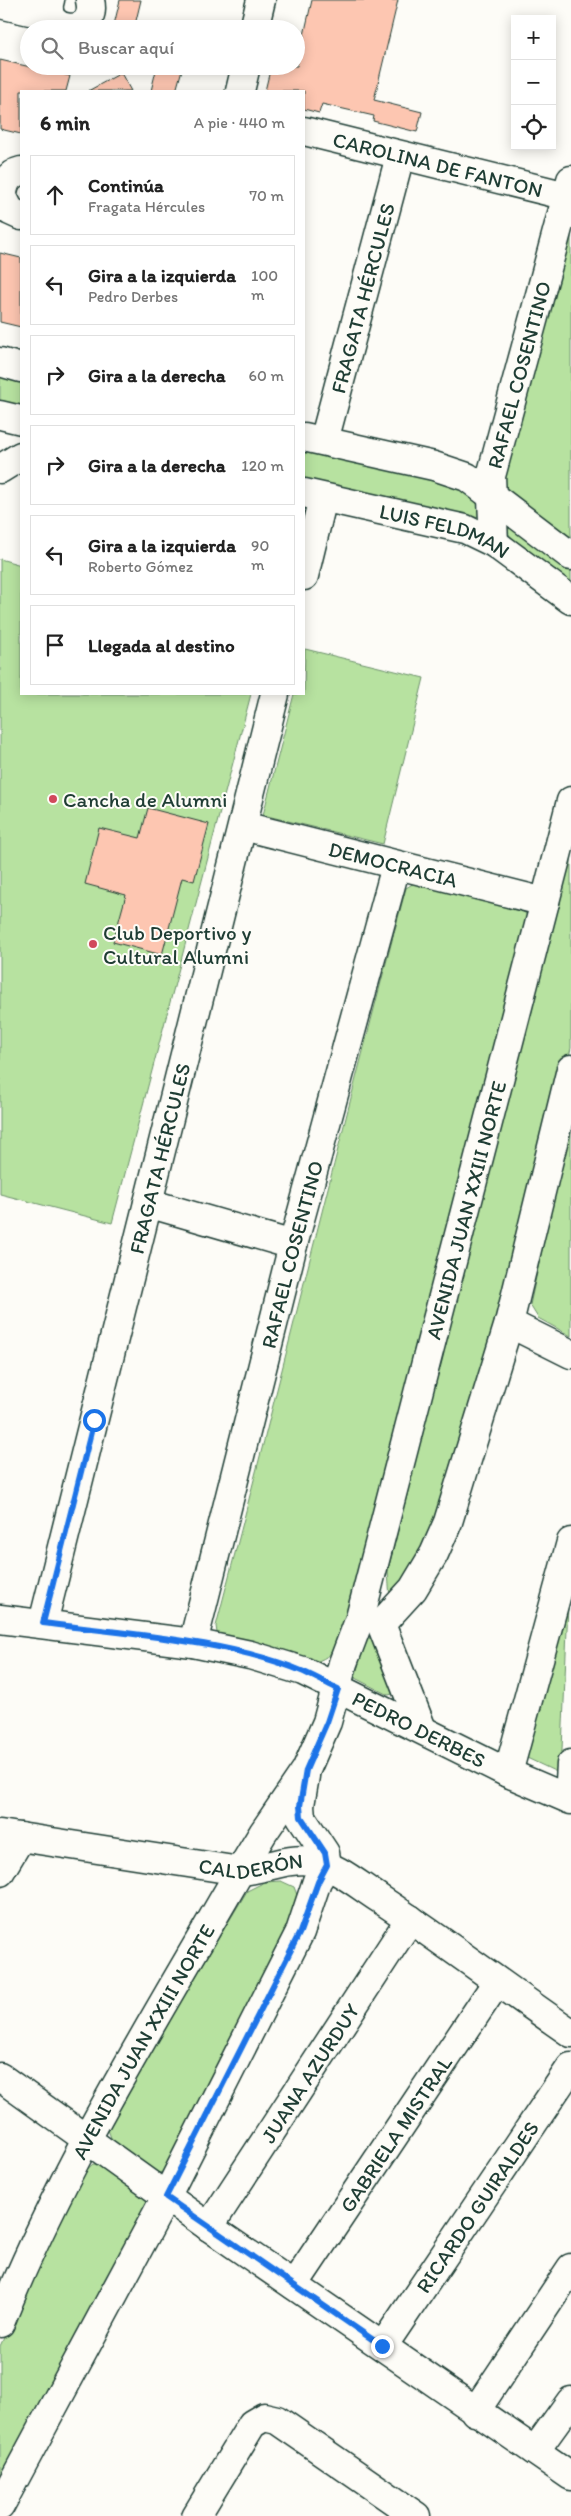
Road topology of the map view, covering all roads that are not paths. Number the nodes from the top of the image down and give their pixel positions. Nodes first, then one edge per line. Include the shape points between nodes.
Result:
1 (90, 0) edge
2 (261, 0) edge
3 (0, 4) edge
4 (50, 6) edge
5 (55, 20) edge
6 (87, 20) edge
7 (256, 20) edge
8 (244, 75) edge
9 (240, 90) edge
10 (305, 131) edge
11 (400, 156) junction
12 (20, 172) edge
13 (570, 191) edge
14 (20, 216) edge
15 (0, 362) edge
16 (20, 368) edge
17 (0, 415) edge
18 (20, 420) edge
19 (314, 439) edge
20 (20, 457) edge
21 (0, 469) edge
22 (313, 495) edge
23 (492, 497) junction
24 (494, 543) junction
25 (571, 556) edge
26 (305, 567) edge
27 (571, 600) edge
28 (275, 695) edge
29 (571, 801) edge
30 (242, 826) junction
31 (396, 866) junction
32 (545, 902) junction
33 (571, 1069) edge
34 (148, 1202) junction
35 (293, 1245) junction
36 (509, 1323) junction
37 (571, 1354) edge
38 (571, 1542) edge
39 (0, 1618) edge
40 (371, 1621) junction
41 (43, 1623) junction
42 (193, 1643) junction
43 (338, 1689) junction
44 (422, 1729) junction
45 (571, 1764) edge
46 (306, 1770) junction
47 (508, 1773) junction
48 (570, 1799) edge
49 (10, 1835) edge
50 (327, 1865) junction
51 (240, 1871) junction
52 (0, 1872) edge
53 (410, 1919) junction
54 (497, 1982) junction
55 (571, 2032) edge
56 (571, 2067) edge
57 (0, 2077) edge
58 (87, 2141) junction
59 (166, 2197) junction
60 (209, 2227) junction
61 (571, 2268) edge
62 (294, 2286) junction
63 (0, 2323) edge
64 (382, 2346) junction
65 (571, 2400) edge
66 (475, 2412) junction
67 (535, 2451) junction
68 (571, 2476) edge
69 (5, 2507) edge
70 (196, 2516) edge
71 (416, 2516) edge

1 - 6 street
2 - 7 street
3 - 4 street via 30,11
4 - 5 street
8 - 9 street
10 - 11 street, CAROLINA DE FANTON
11 - 13 street, CAROLINA DE FANTON
11 - 19 street, FRAGATA HÉRCULES
12 - 14 street via 6,181 3,197 10,211
13 - 23 street, RAFAEL COSENTINO via 491,476
15 - 16 street
17 - 18 street
19 - 23 street via 467,477
20 - 21 street
22 - 24 street, LUIS FELDMAN via 465,529
22 - 26 street
23 - 24 street, RAFAEL COSENTINO
23 - 25 street
24 - 27 street, LUIS FELDMAN
28 - 30 street, FRAGATA HÉRCULES
29 - 32 street, AVENIDA JUAN XXIII NORTE
30 - 31 street, DEMOCRACIA
30 - 34 street, FRAGATA HÉRCULES
31 - 32 street, DEMOCRACIA
31 - 35 street, RAFAEL COSENTINO
32 - 40 street, AVENIDA JUAN XXIII NORTE
33 - 36 street, AVENIDA JUAN XXIII NORTE
34 - 35 street
34 - 41 street, FRAGATA HÉRCULES
35 - 42 street, RAFAEL COSENTINO
36 - 37 street
36 - 40 street, AVENIDA JUAN XXIII NORTE via 448,1522 434,1554 413,1589
38 - 47 street
39 - 41 street, PEDRO DERBES
40 - 43 street, AVENIDA JUAN XXIII NORTE via 344,1663
40 - 44 street
41 - 42 street, PEDRO DERBES
42 - 43 street, PEDRO DERBES via 303,1671
43 - 44 street, PEDRO DERBES
43 - 46 street, AVENIDA JUAN XXIII NORTE
44 - 47 street, PEDRO DERBES
45 - 48 street
46 - 50 street, AVENIDA JUAN XXIII NORTE via 301,1817 325,1853
46 - 51 street, AVENIDA JUAN XXIII NORTE
47 - 48 street, PEDRO DERBES
49 - 51 street, CALDERÓN
49 - 52 street
50 - 51 street, CALDERÓN via 292,1861
50 - 53 street, CALDERÓN
50 - 59 street via 300,1932
51 - 58 street, AVENIDA JUAN XXIII NORTE
53 - 54 street, CALDERÓN
53 - 60 street, JUANA AZURDUY
54 - 55 street, CALDERÓN
54 - 62 street, GABRIELA MISTRAL
56 - 64 street, RICARDO GUIRALDES
57 - 58 street
58 - 59 street
58 - 63 street, AVENIDA JUAN XXIII NORTE
59 - 60 street
59 - 69 street
60 - 62 street
61 - 66 street
62 - 64 street
64 - 66 street
65 - 67 street
66 - 67 street
67 - 68 street
70 - 71 street via 252,2424 264,2417 277,2420

